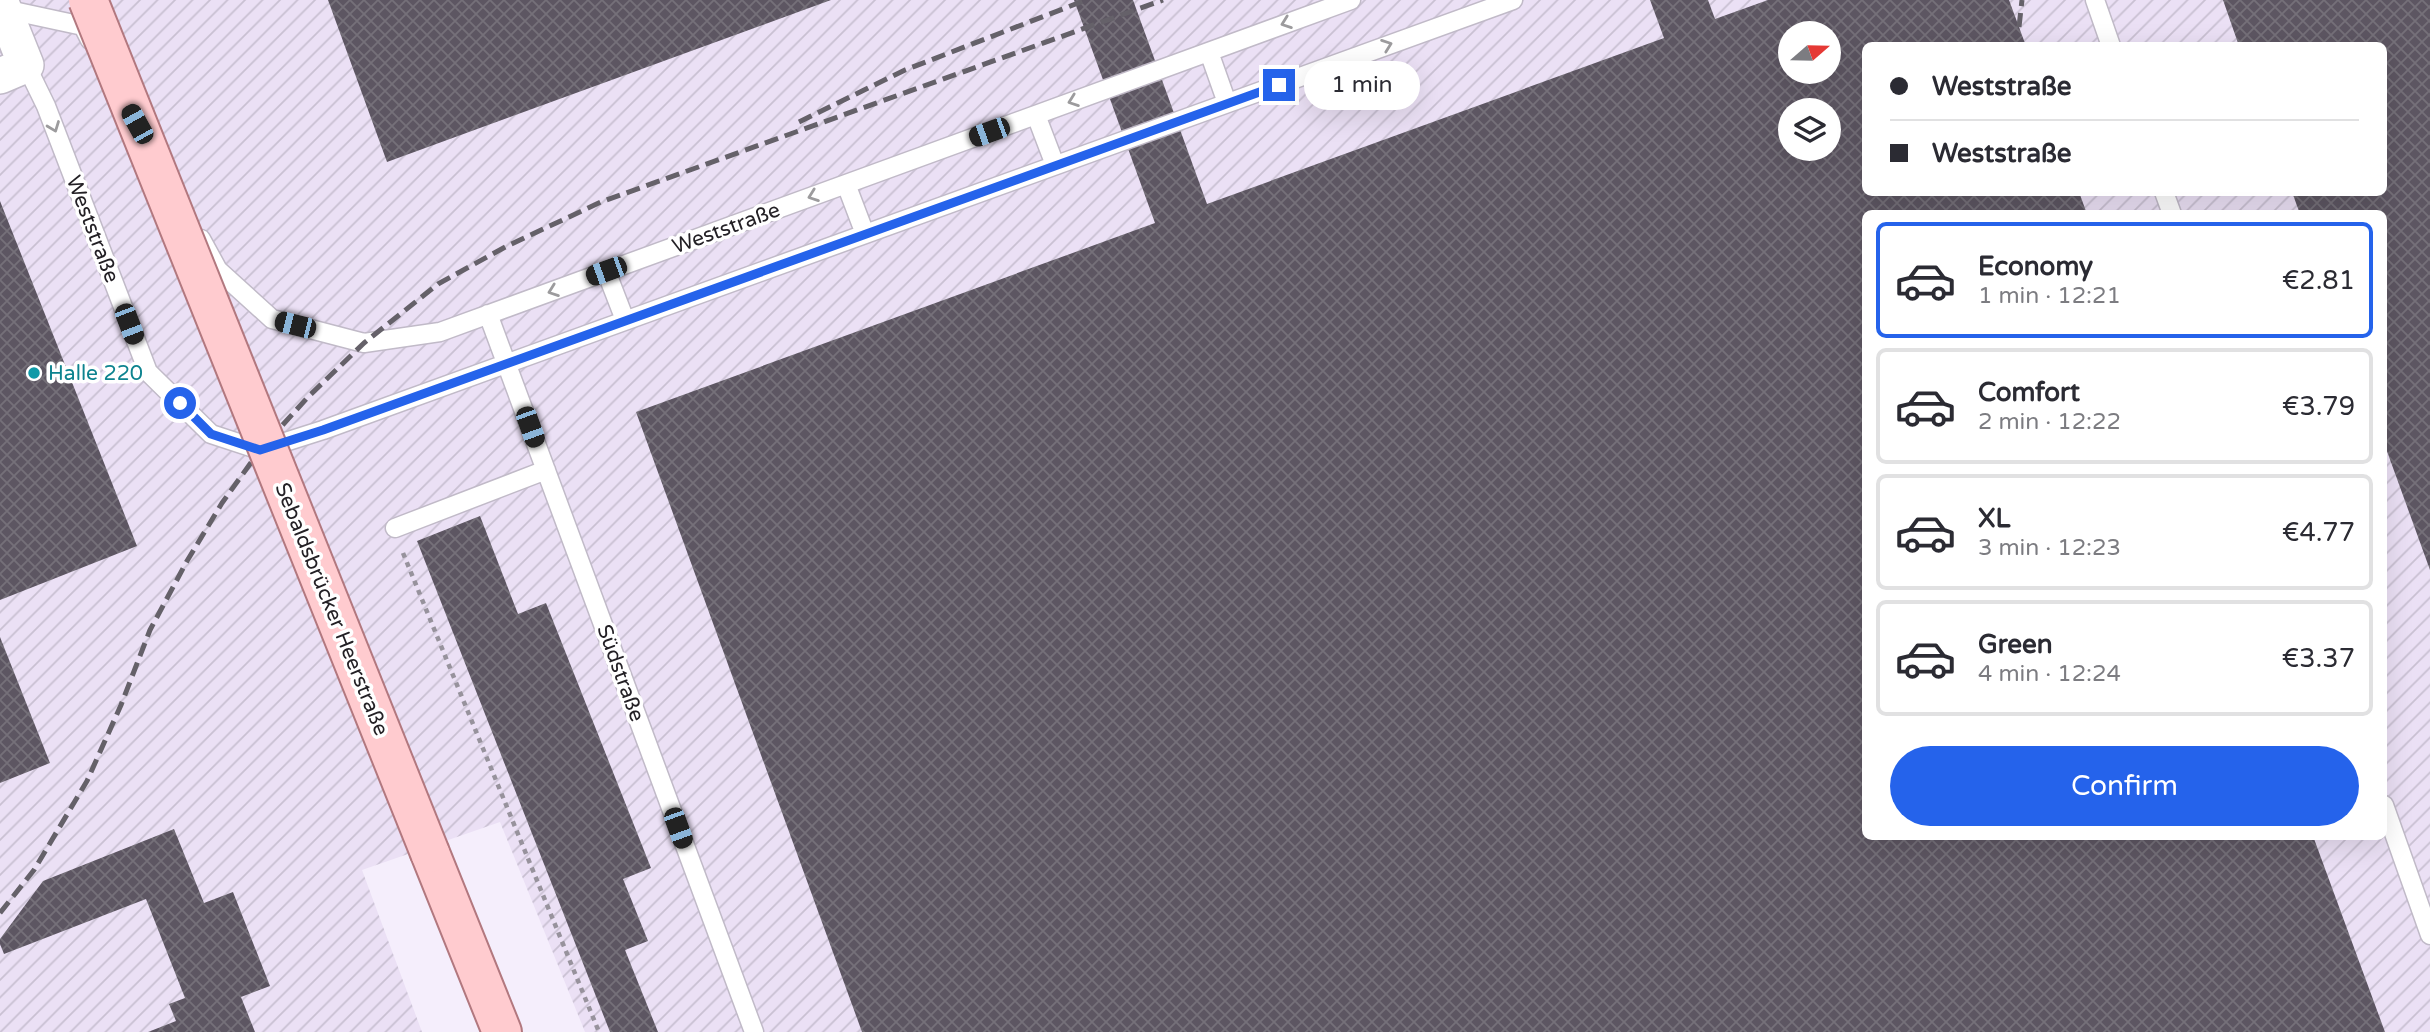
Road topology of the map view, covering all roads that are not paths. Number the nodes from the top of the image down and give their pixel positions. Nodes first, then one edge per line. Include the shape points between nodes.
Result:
1 (88, 0) edge
2 (1351, 0) edge
3 (1513, 0) edge
4 (2095, 0) edge
5 (2, 7) edge
6 (2111, 42) edge
7 (1209, 52) junction
8 (13, 71) edge
9 (1227, 103) junction
10 (1036, 115) junction
11 (1055, 165) junction
12 (846, 184) junction
13 (865, 234) junction
14 (606, 271) junction
15 (488, 314) junction
16 (625, 320) junction
17 (506, 363) junction
18 (546, 470) junction
19 (396, 528) road end
20 (2387, 813) edge
21 (2430, 935) edge
22 (502, 1029) edge
23 (754, 1032) edge

1 - 22 main road, Sebaldsbrücker Heerstraße, bridge
2 -> 7 lane, Weststraße
9 -> 3 lane, Weststraße
4 - 6 lane
5 - 8 street
5 - 15 lane, Weststraße via 83,26 218,270 272,319 364,343 440,332
7 - 9 lane
7 -> 10 lane, Weststraße
8 -> 17 lane, Weststraße via 46,106 148,372 211,434 260,450
9 - 11 lane, Weststraße
10 - 11 lane
10 - 12 lane, Weststraße
11 - 13 lane, Weststraße
12 - 13 lane
12 -> 14 lane, Weststraße
13 - 16 lane, Weststraße
14 -> 15 lane, Weststraße
14 - 16 lane
15 - 17 lane, Südstraße
16 - 17 lane, Weststraße
17 - 18 lane, Südstraße
18 - 19 lane
18 - 23 lane, Südstraße
20 - 21 lane

